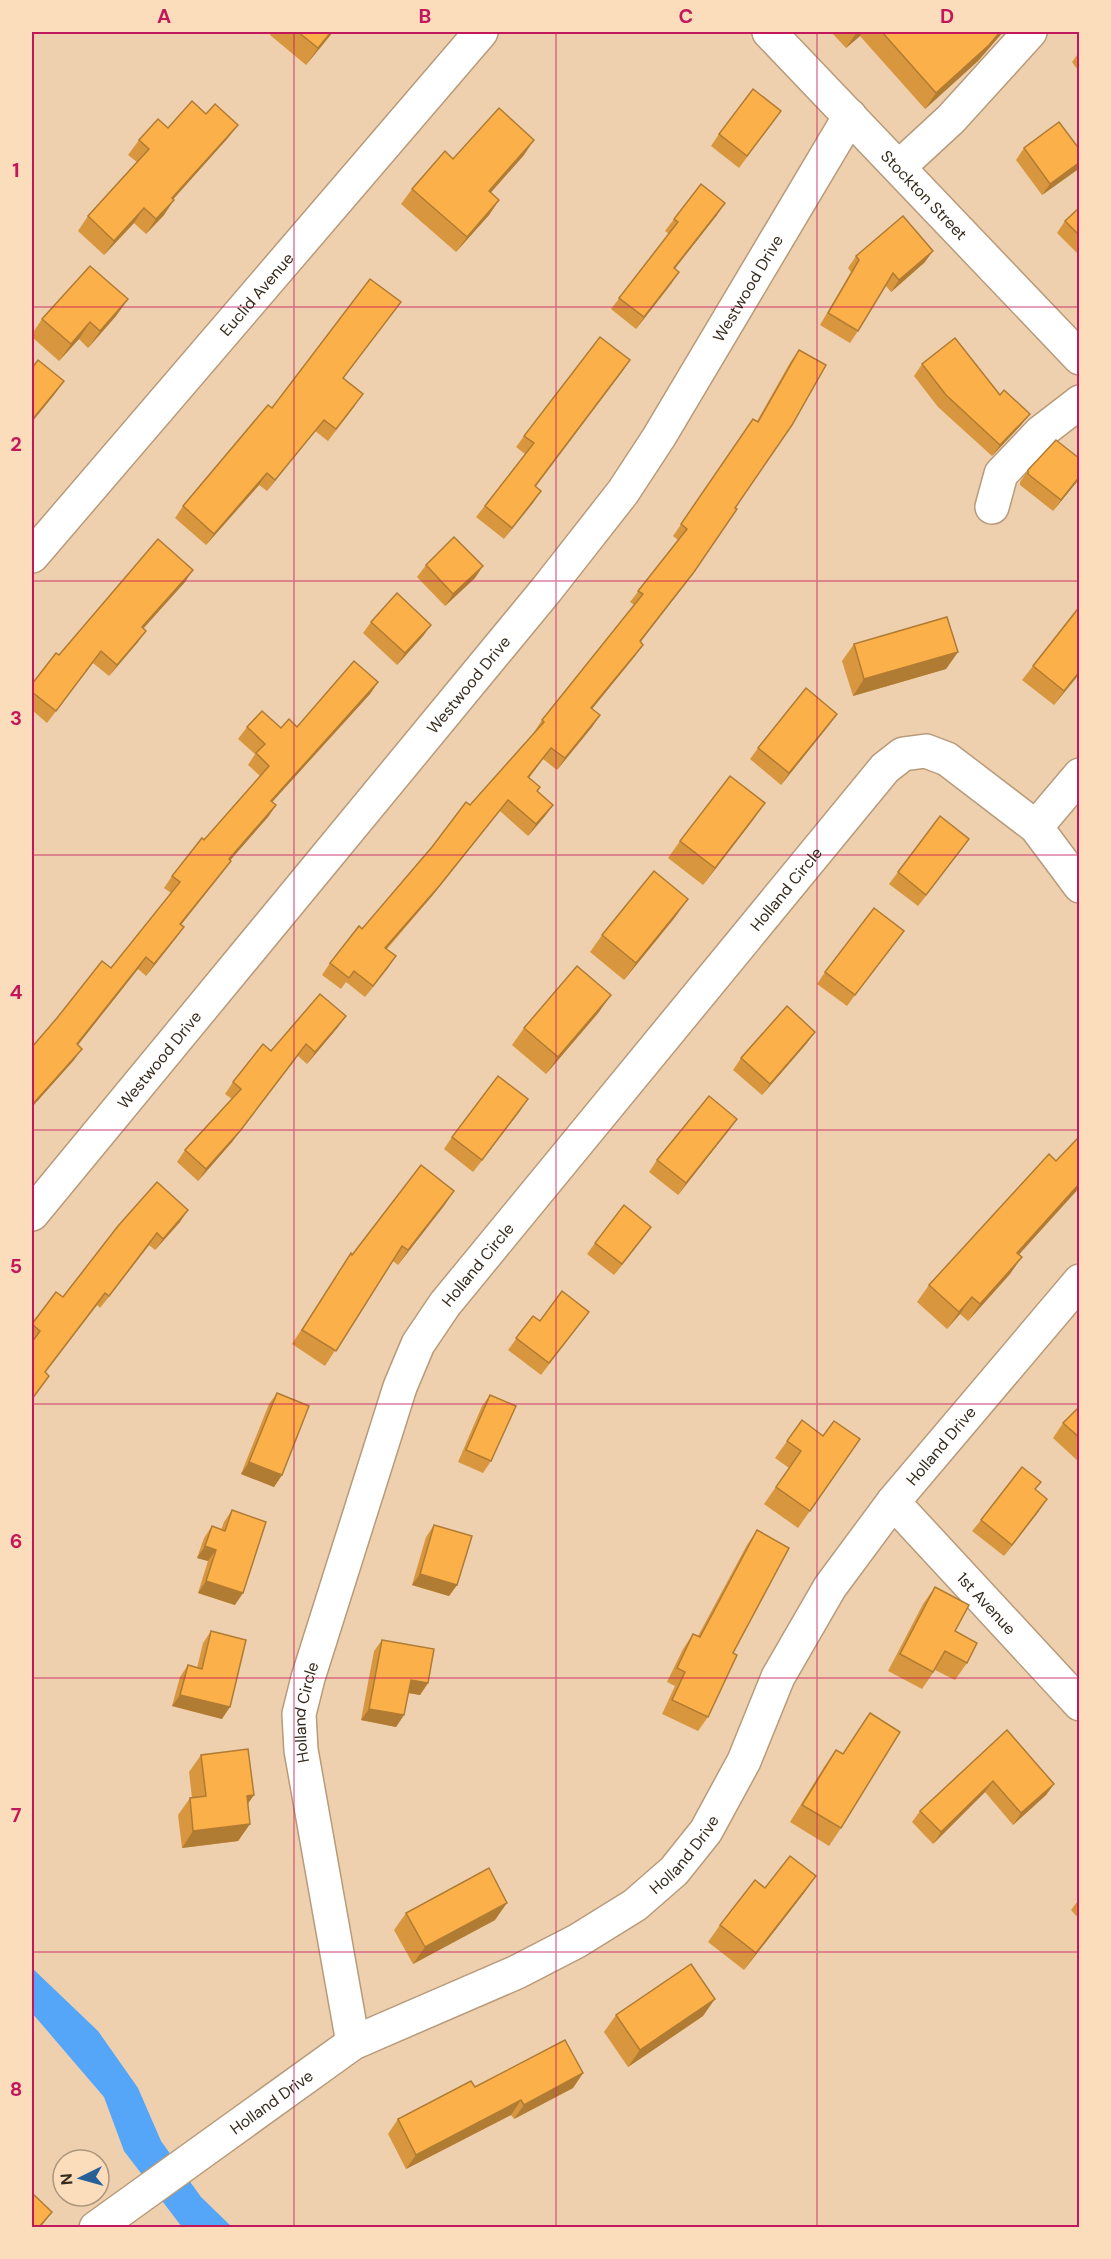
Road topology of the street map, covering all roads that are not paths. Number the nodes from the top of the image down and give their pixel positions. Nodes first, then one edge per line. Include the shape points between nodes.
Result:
1 (481, 32) edge
2 (770, 32) edge
3 (1030, 32) edge
4 (850, 116) junction
5 (899, 167) junction
6 (1080, 358) edge
7 (1080, 402) edge
8 (992, 507) dead end
9 (32, 556) edge
10 (1080, 775) edge
11 (1036, 827) junction
12 (1080, 886) edge
13 (32, 1214) edge
14 (1080, 1281) edge
15 (893, 1502) junction
16 (1080, 1704) edge
17 (353, 2043) junction
18 (96, 2228) edge

1 - 9 street, Euclid Avenue
2 - 4 street, Stockton Street
3 - 5 street via 951,119
4 - 5 street, Stockton Street
4 - 13 street, Westwood Drive via 623,492
5 - 6 street, Stockton Street
7 - 8 street via 1041,432 1001,474
10 - 11 street
11 - 12 street
11 - 17 street, Holland Circle via 947,759 926,751 903,754 885,768 453,1294 418,1344 400,1387 299,1714
14 - 15 street, Holland Drive
15 - 16 street, 1st Avenue
15 - 17 street, Holland Drive via 831,1587 778,1677 744,1761 706,1831 674,1871 635,1905 577,1941 517,1972
17 - 18 street, Holland Drive

